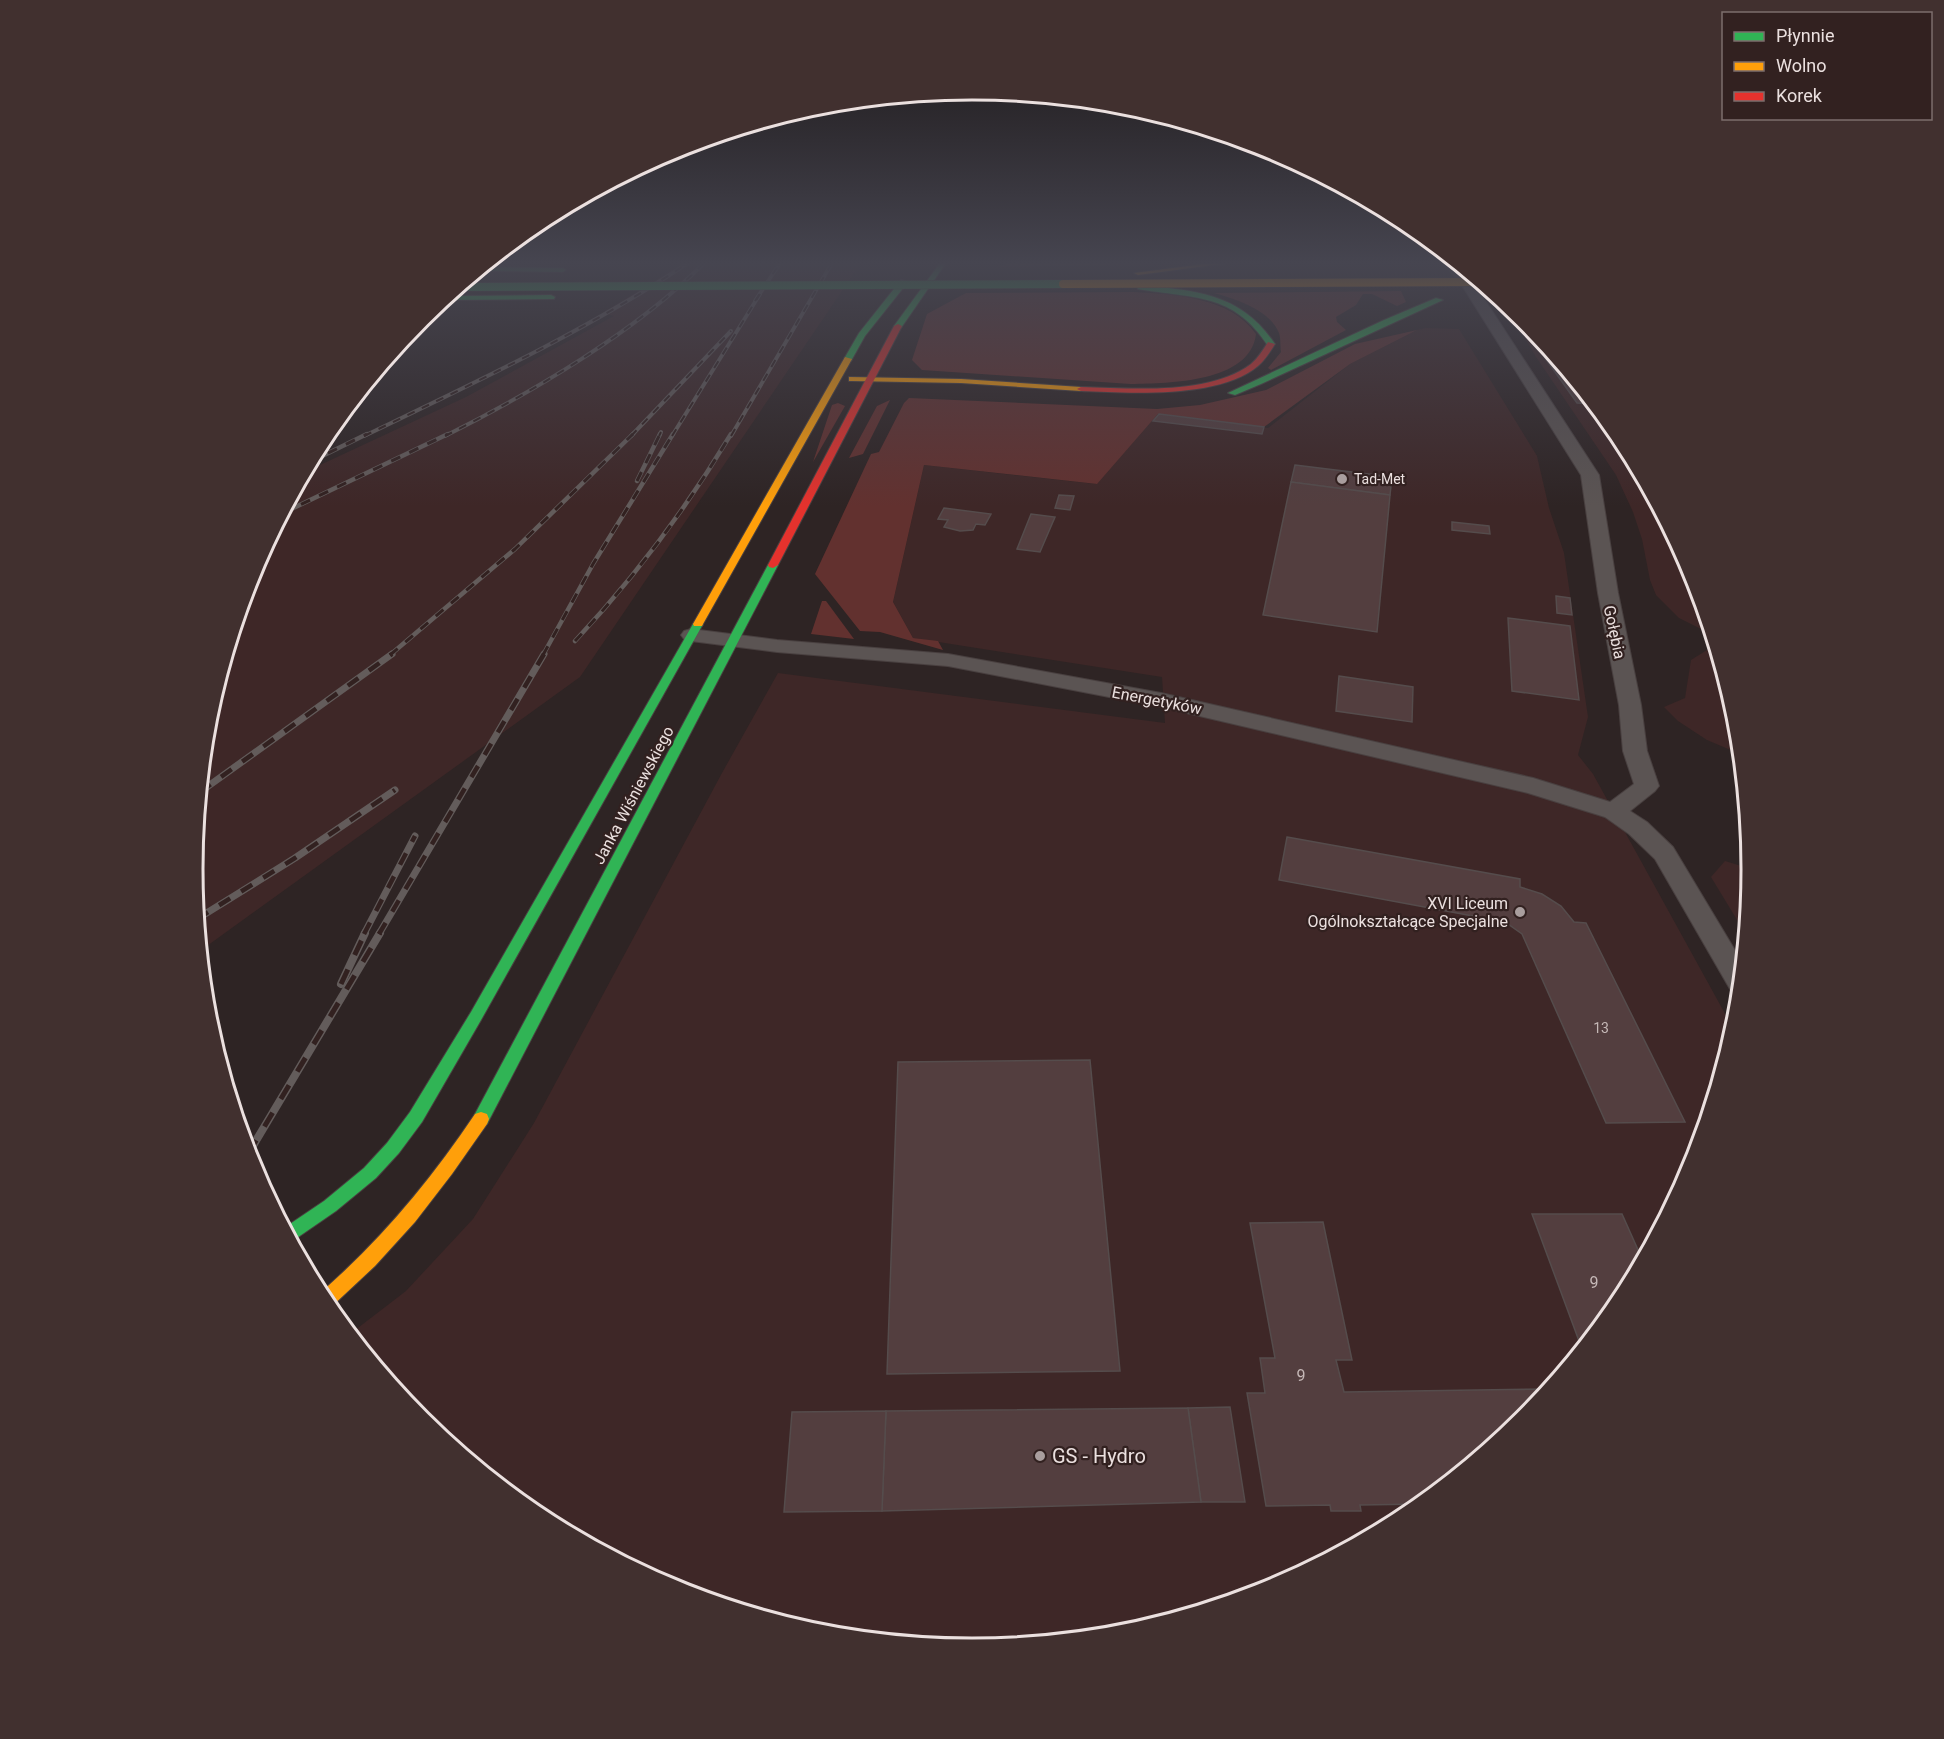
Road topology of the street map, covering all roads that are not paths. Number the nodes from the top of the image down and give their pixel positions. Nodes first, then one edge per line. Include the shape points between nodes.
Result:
1 (857, 344) edge
2 (888, 344) edge
3 (1270, 344) edge
4 (1340, 344) edge
5 (1506, 344) edge
6 (837, 378) junction
7 (869, 380) junction
8 (691, 635) junction
9 (733, 640) junction
10 (1614, 811) junction
11 (1734, 971) edge
12 (294, 1231) edge
13 (332, 1295) edge

1 - 6 highway, Janka Wiśniewskiego
2 - 7 highway, Janka Wiśniewskiego
3 - 7 highway, bridge via 1250,368 1232,377 1185,388 1138,390
4 - 7 highway via 1232,393 1184,401 1100,401 903,389
5 - 10 street, Gołębia via 1590,475 1635,751 1647,786
6 - 7 highway
6 - 8 highway, Janka Wiśniewskiego
7 - 9 highway, Janka Wiśniewskiego
8 - 9 street, Energetyków
8 - 12 highway, Janka Wiśniewskiego via 476,1016 394,1148 359,1184
9 - 10 street, Energetyków via 948,660 1192,706 1533,786
9 - 13 highway, Janka Wiśniewskiego via 486,1112 417,1208
10 - 11 street via 1664,853

